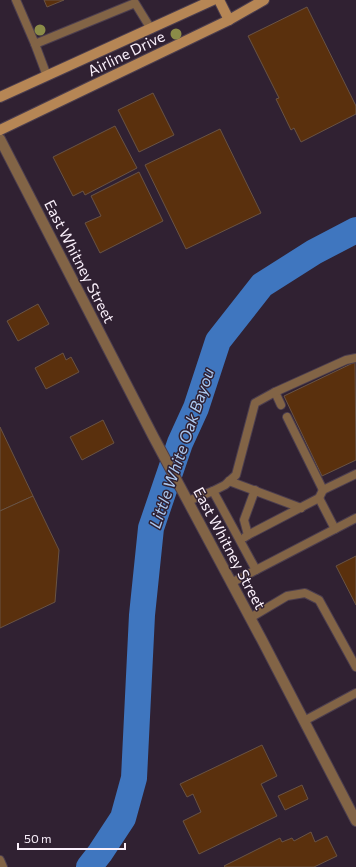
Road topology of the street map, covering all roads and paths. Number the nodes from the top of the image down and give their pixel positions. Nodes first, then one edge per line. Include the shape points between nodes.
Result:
1 (16, 0) edge
2 (213, 0) edge
3 (219, 0) edge
4 (264, 0) edge
5 (138, 2) edge
6 (229, 20) junction
7 (150, 28) junction
8 (35, 44) junction
9 (47, 76) junction
10 (0, 97) edge
11 (0, 130) edge
12 (0, 139) edge
13 (356, 358) edge
14 (275, 392) junction
15 (281, 405) dead end
16 (286, 417) dead end
17 (356, 474) edge
18 (229, 481) junction
19 (255, 490) junction
20 (323, 490) junction
21 (213, 491) junction
22 (319, 498) junction
23 (188, 501) junction
24 (301, 508) junction
25 (356, 518) edge
26 (335, 529) junction
27 (248, 535) junction
28 (240, 539) junction
29 (256, 570) junction
30 (231, 583) junction
31 (250, 618) junction
32 (356, 667) edge
33 (356, 693) edge
34 (304, 721) junction
35 (356, 821) edge
36 (0, 860) edge
37 (3, 867) edge

1 - 8 lane
2 - 7 main road, Airline Drive
3 - 6 main road
4 - 6 main road, Airline Drive
5 - 7 lane
5 - 8 lane
6 - 11 main road, Airline Drive
7 - 9 main road, Airline Drive
8 - 9 lane
9 - 10 main road, Airline Drive
12 - 23 street, East Whitney Street
13 - 14 lane via 346,360
14 - 15 lane
14 - 18 lane via 254,403 236,475
16 - 20 lane
17 - 20 lane
18 - 19 lane
18 - 21 lane
19 - 24 lane
19 - 27 lane via 244,520
20 - 22 lane
21 - 23 lane
21 - 28 lane
22 - 24 lane
22 - 26 lane
23 - 30 street, East Whitney Street
24 - 27 lane
25 - 26 lane
26 - 29 lane
27 - 28 lane
28 - 29 lane
29 - 30 lane
30 - 31 street, East Whitney Street
31 - 32 lane via 286,596 305,592 319,600
31 - 34 street, East Whitney Street
33 - 34 lane
34 - 35 street, East Whitney Street
36 - 37 lane

